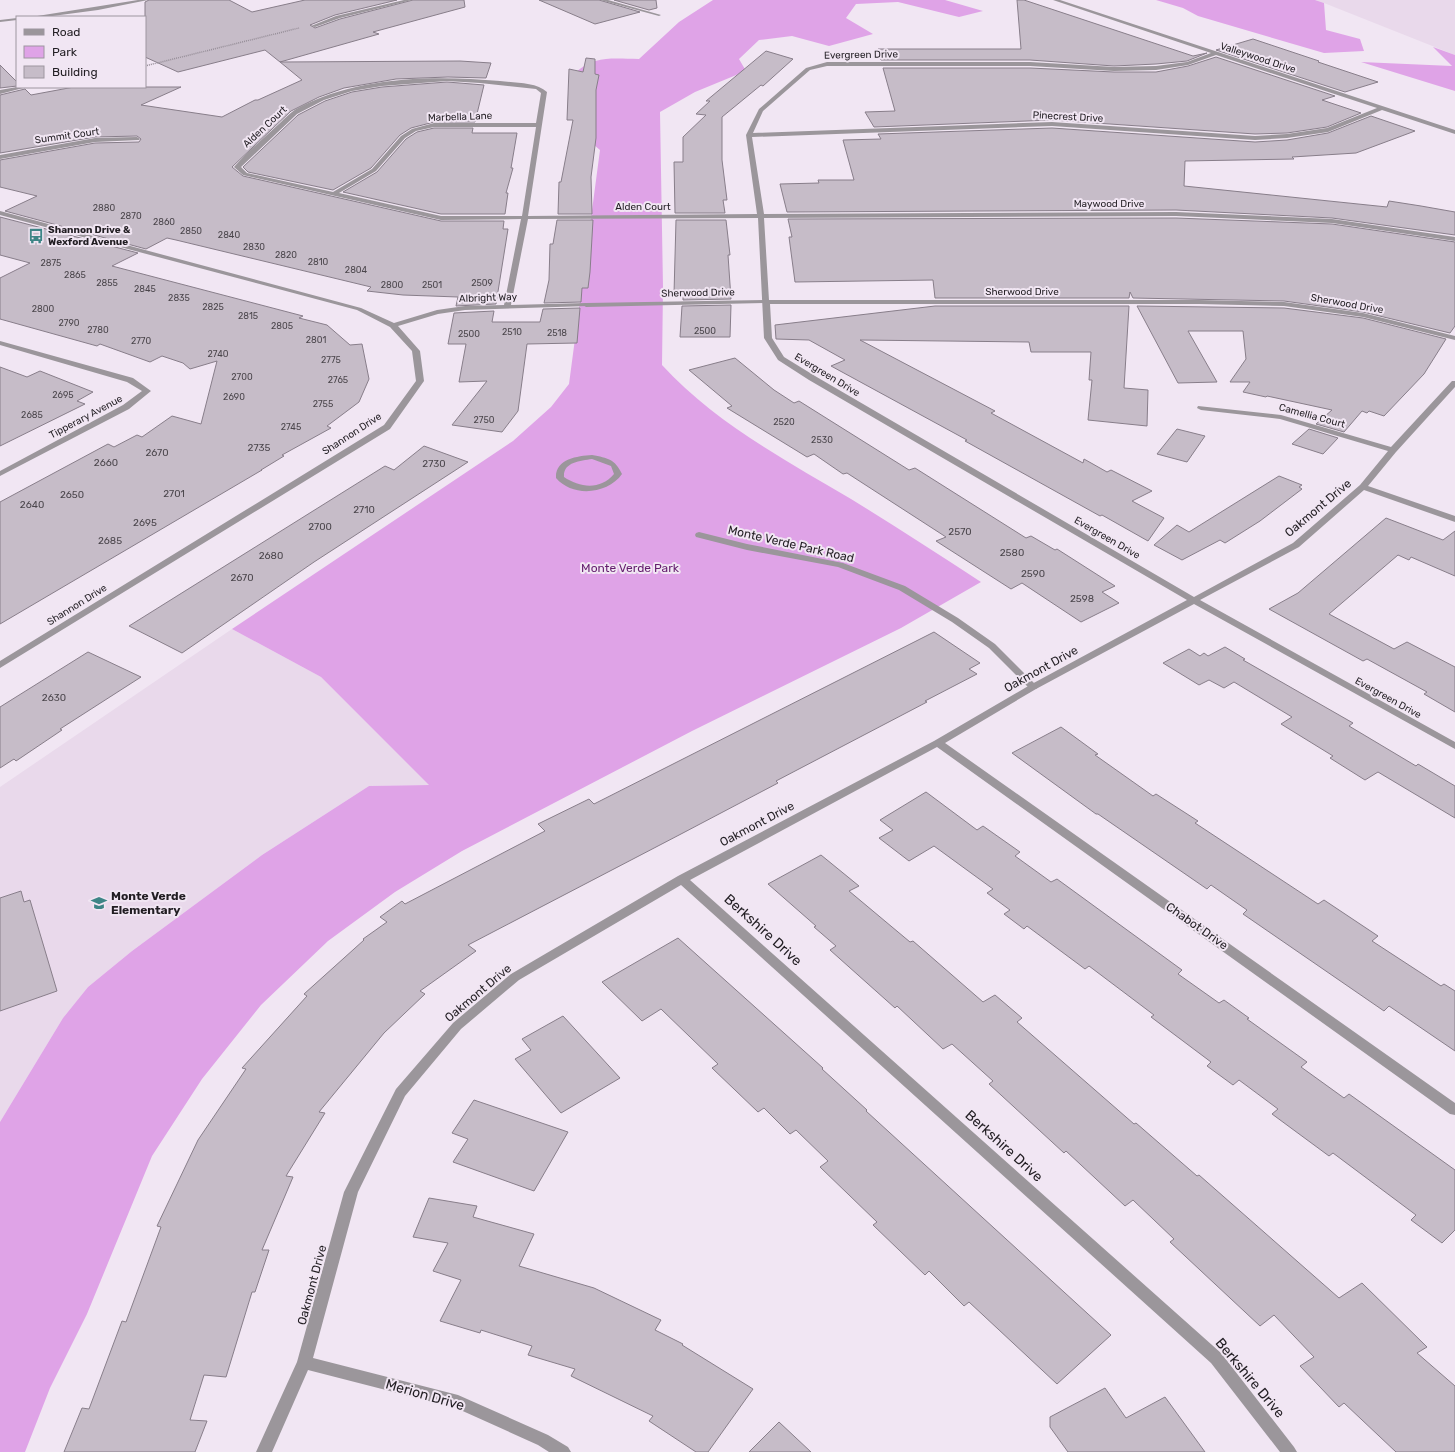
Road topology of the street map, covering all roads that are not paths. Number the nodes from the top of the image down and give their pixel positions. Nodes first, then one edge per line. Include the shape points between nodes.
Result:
1 (146, 0) edge
2 (410, 0) edge
3 (602, 0) edge
4 (1055, 0) edge
5 (658, 15) dead end
6 (41, 16) edge
7 (16, 19) edge
8 (0, 21) edge
9 (313, 26) road end
10 (1217, 53) junction
11 (19, 88) edge
12 (0, 92) edge
13 (1382, 108) junction
14 (539, 125) junction
15 (1455, 132) edge
16 (749, 135) junction
17 (137, 139) dead end
18 (0, 157) edge
19 (334, 194) junction
20 (0, 213) edge
21 (11, 216) junction
22 (525, 217) junction
23 (761, 217) junction
24 (0, 221) edge
25 (1455, 239) edge
26 (766, 302) junction
27 (586, 305) joint
28 (507, 307) junction
29 (393, 324) junction
30 (1455, 338) edge
31 (0, 343) edge
32 (1455, 384) edge
33 (1200, 408) dead end
34 (1393, 450) junction
35 (614, 465) joint
36 (0, 474) edge
37 (1364, 487) junction
38 (1455, 519) edge
39 (699, 535) dead end
40 (1194, 600) junction
41 (0, 665) edge
42 (1033, 687) junction
43 (938, 743) junction
44 (1455, 746) edge
45 (682, 879) junction
46 (1455, 1110) edge
47 (304, 1362) junction
48 (264, 1452) edge
49 (563, 1452) edge
50 (1289, 1452) edge

1 - 6 street
2 - 9 street via 338,17
3 - 5 street
4 - 10 street, Valleywood Drive
7 - 8 street
10 - 13 street, Valleywood Drive
10 - 16 street, Evergreen Drive via 1188,63 1156,68 1114,69 1022,64 827,64 808,69 761,110
11 - 12 street
13 - 15 street, Valleywood Drive
13 - 16 street, Pinecrest Drive via 1328,130 1254,138 1052,124
14 - 19 street, Marbella Lane via 434,126 414,130 403,137 374,170
14 - 19 street, Alden Court via 544,92 538,88 516,84 456,81 378,85 325,98 296,112 237,167 245,174
14 - 22 street, Alden Court
16 - 23 street, Evergreen Drive
17 - 18 street, Summit Court via 95,140
19 - 22 street, Alden Court via 441,218
20 - 21 street, Shannon Drive
21 - 24 street
21 - 29 street, Shannon Drive via 359,309
22 - 23 street, Alden Court
22 - 28 street
23 - 25 street, Maywood Drive via 1176,214 1332,221
23 - 26 street, Evergreen Drive
26 - 27 street, Sherwood Drive
26 - 30 street, Sherwood Drive via 1284,304 1363,315
26 - 40 street, Evergreen Drive via 768,338 781,358
27 - 28 street, Albright Way
28 - 29 street, Albright Way via 436,312
29 - 41 street, Shannon Drive via 416,351 420,381 387,427
31 - 36 street, Tipperary Avenue via 130,380 147,391 126,407
32 - 34 street, Oakmont Drive
33 - 34 street, Camellia Court via 1281,417
34 - 37 street, Oakmont Drive
35 - 35 street via 618,474 615,479 591,488 572,486 560,478 559,473 566,464 583,458 601,459
37 - 38 street
37 - 40 street, Oakmont Drive via 1296,545
39 - 42 street, Monte Verde Park Road via 747,548 840,565 902,588 992,646
40 - 42 street, Oakmont Drive
40 - 44 street, Evergreen Drive
42 - 43 street, Oakmont Drive
43 - 45 street, Oakmont Drive
43 - 46 street, Chabot Drive
45 - 47 street, Oakmont Drive via 516,977 457,1026 400,1093 351,1192
45 - 50 street, Berkshire Drive via 1216,1358
47 - 48 street, Oakmont Drive
47 - 49 street, Merion Drive via 458,1402 543,1440

